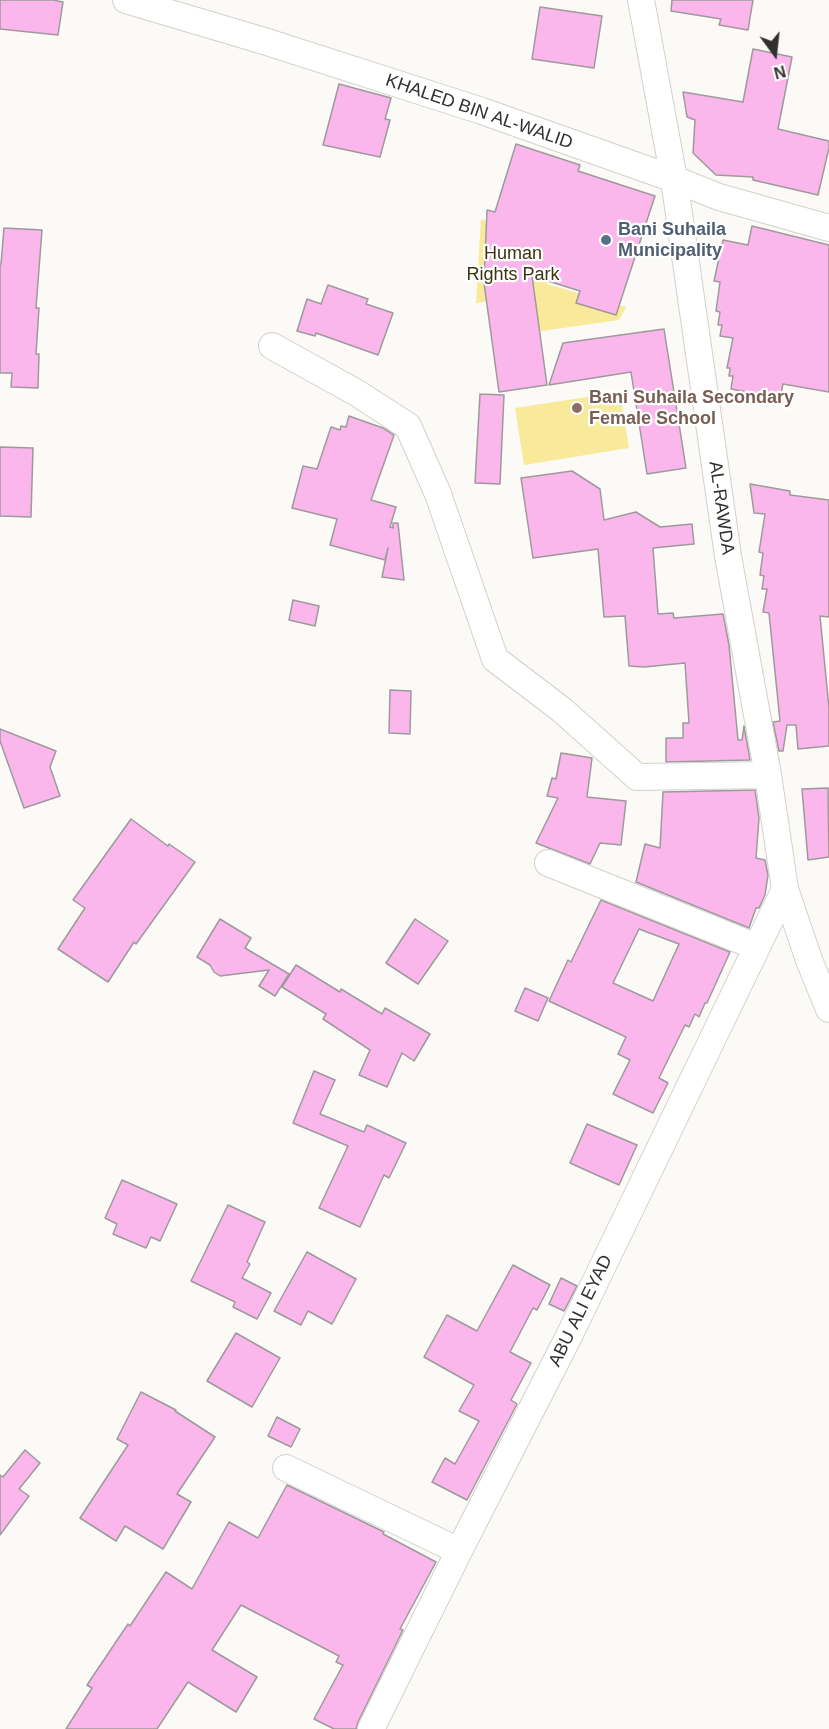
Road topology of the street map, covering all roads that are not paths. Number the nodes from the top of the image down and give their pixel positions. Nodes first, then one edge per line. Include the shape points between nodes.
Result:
1 (126, 0) edge
2 (641, 0) edge
3 (674, 179) junction
4 (829, 228) edge
5 (272, 346) dead end
6 (768, 775) junction
7 (548, 863) dead end
8 (785, 889) junction
9 (757, 947) junction
10 (829, 1009) edge
11 (286, 1468) dead end
12 (459, 1551) junction
13 (371, 1729) edge

1 - 3 street, KHALED BIN AL-WALID via 482,111
2 - 3 street, AL-RAWDA
3 - 4 street, KHALED BIN AL-WALID via 719,197
3 - 6 street, AL-RAWDA via 728,556
5 - 6 street via 408,426 438,494 495,659 562,710 637,777
6 - 8 street, AL-RAWDA
7 - 9 street
8 - 9 street, ABU ALI EYAD
8 - 10 street, AL-RAWDA
9 - 12 street, ABU ALI EYAD via 569,1336
11 - 12 street
12 - 13 street, ABU ALI EYAD

